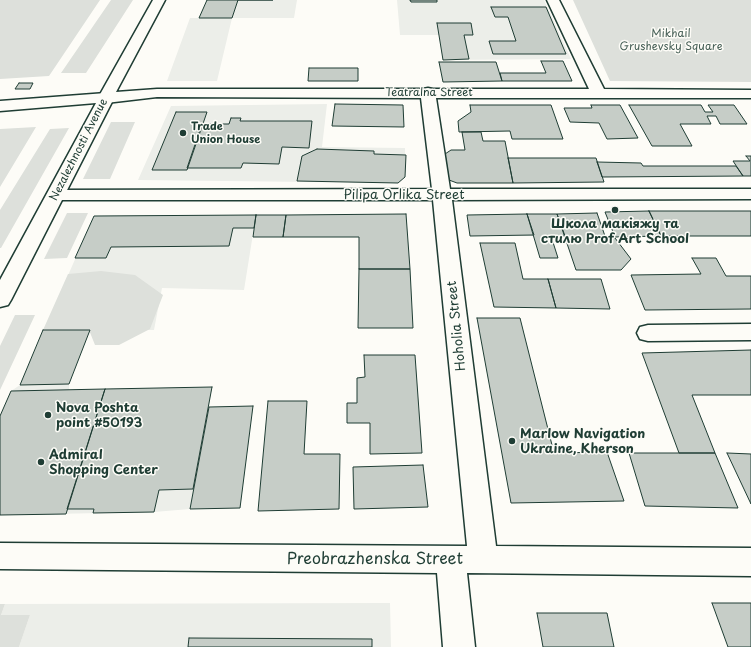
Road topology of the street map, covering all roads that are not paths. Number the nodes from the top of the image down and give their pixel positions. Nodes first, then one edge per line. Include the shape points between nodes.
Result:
1 (159, 0) edge
2 (553, 0) edge
3 (428, 92) junction
4 (599, 94) junction
5 (751, 94) edge
6 (106, 98) junction
7 (0, 106) edge
8 (751, 194) edge
9 (56, 195) junction
10 (442, 195) junction
11 (0, 300) edge
12 (751, 332) edge
13 (648, 333) dead end
14 (0, 556) edge
15 (452, 560) junction
16 (483, 560) junction
17 (751, 562) edge
18 (459, 647) edge

1 - 6 street, Nezalezhnosti Avenue
2 - 4 street
3 - 4 street, Teatralna Street
3 - 6 street, Teatralna Street via 157,93
3 - 10 street, Hoholia Street
4 - 5 street, Teatralna Street
6 - 7 street, Teatralna Street
6 - 9 street, Nezalezhnosti Avenue
8 - 10 street, Pilipa Orlika Street
9 - 10 street, Pilipa Orlika Street
9 - 11 street, Nezalezhnosti Avenue
10 - 16 street, Hoholia Street
12 - 13 street
14 - 15 street, Preobrazhenska Street
15 - 16 street, Preobrazhenska Street
15 - 18 street
16 - 17 street, Preobrazhenska Street

